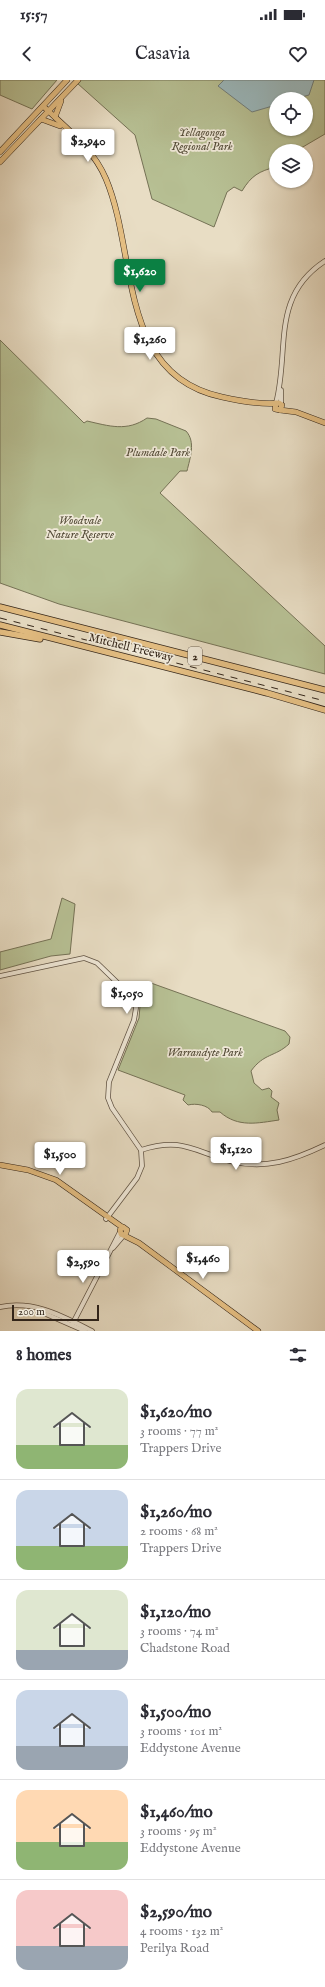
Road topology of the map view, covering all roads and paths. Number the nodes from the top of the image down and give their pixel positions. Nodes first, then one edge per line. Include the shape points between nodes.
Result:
1 (68, 80) edge
2 (78, 80) edge
3 (64, 95) junction
4 (42, 107) junction
5 (47, 112) junction
6 (55, 117) junction
7 (41, 119) junction
8 (60, 126) junction
9 (0, 152) edge
10 (0, 162) edge
11 (325, 261) edge
12 (279, 405) junction
13 (325, 422) edge
14 (0, 605) edge
15 (0, 625) edge
16 (0, 632) edge
17 (58, 641) junction
18 (325, 690) edge
19 (325, 710) edge
20 (0, 976) edge
21 (325, 1144) edge
22 (141, 1150) junction
23 (0, 1166) edge
24 (107, 1218) junction
25 (123, 1232) junction
26 (0, 1308) edge
27 (73, 1323) junction
28 (85, 1331) edge
29 (92, 1331) edge
30 (258, 1331) edge
31 (262, 1331) edge

1 - 4 main road
2 - 3 main road
3 - 5 main road
3 - 6 main road via 56,109
4 - 5 main road
4 - 9 main road
5 - 6 main road
5 - 7 main road
5 - 8 main road
6 - 12 main road via 87,148 106,179 139,315 148,342 161,361 181,379 201,391
7 - 8 main road
7 - 10 main road
8 - 12 main road via 88,152 104,180 139,325 147,345 159,362 182,383 200,393 221,399
11 - 12 street via 304,280 290,305 284,331
12 - 13 main road
14 - 18 highway, Mitchell Freeway / 2
15 - 17 highway, Mitchell Freeway / 2
16 - 17 highway
17 - 19 highway, Mitchell Freeway / 2
20 - 22 street via 84,958 97,963 128,992 134,1002 136,1014 110,1082 108,1098
21 - 22 street via 293,1160 262,1165 230,1161 178,1144 156,1145
22 - 24 street via 141,1171
23 - 24 main road via 28,1172 55,1182
24 - 25 main road
25 - 27 street via 109,1252
25 - 30 main road
25 - 31 main road
26 - 27 street via 37,1310
27 - 28 street
27 - 29 street

